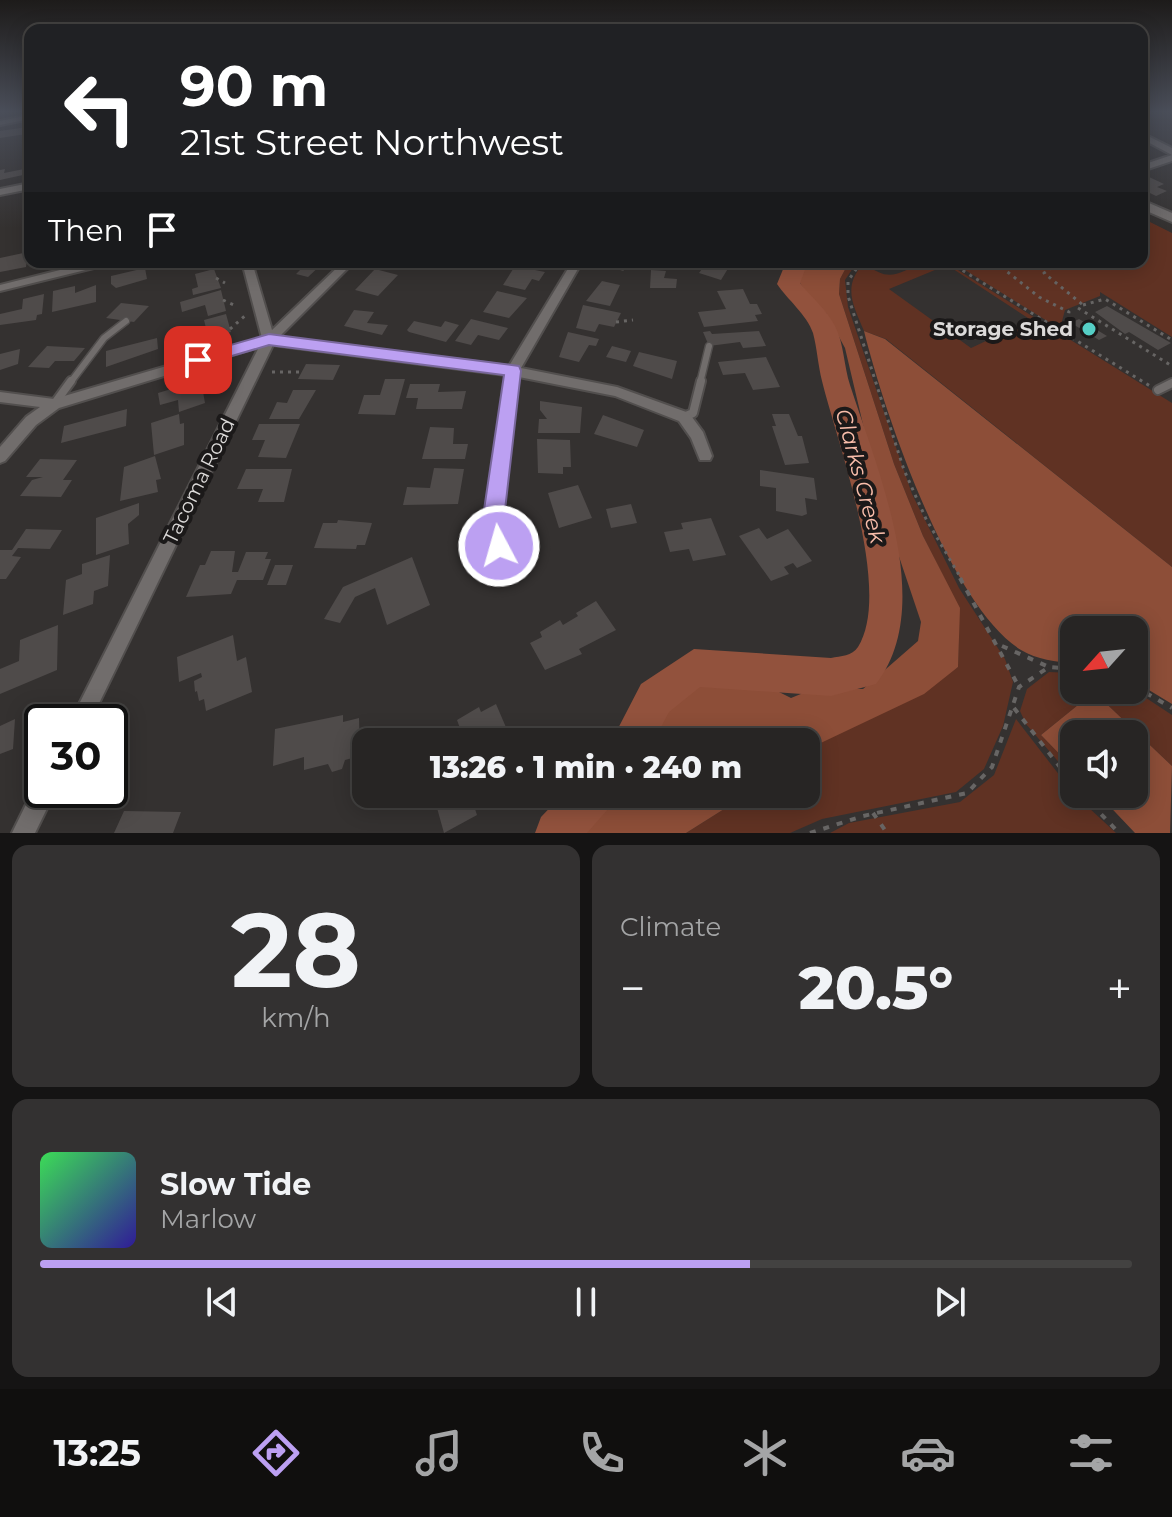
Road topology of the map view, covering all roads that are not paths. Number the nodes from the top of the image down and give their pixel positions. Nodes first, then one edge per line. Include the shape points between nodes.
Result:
1 (1172, 158) edge
2 (1148, 166) edge
3 (24, 187) edge
4 (0, 192) edge
5 (1148, 207) edge
6 (1172, 218) edge
7 (82, 268) edge
8 (249, 268) edge
9 (343, 268) edge
10 (573, 268) edge
11 (0, 288) edge
12 (126, 321) dead end
13 (269, 340) junction
14 (709, 346) dead end
15 (513, 371) junction
16 (1172, 383) edge
17 (1158, 390) road end
18 (0, 397) edge
19 (54, 404) junction
20 (684, 417) junction
21 (705, 456) dead end
22 (0, 457) edge
23 (499, 546) dead end
24 (89, 704) edge
25 (36, 808) edge
26 (23, 833) edge

1 - 2 street
3 - 4 street
5 - 6 main road
7 - 11 street
8 - 13 street
9 - 13 street, Tacoma Road
10 - 15 street
12 - 19 lane via 104,338
13 - 15 street
13 - 19 street
13 - 24 street, Tacoma Road
14 - 20 lane via 693,413
15 - 20 street via 607,390
15 - 23 street via 494,510
16 - 17 lane
18 - 19 street
19 - 22 street
20 - 21 street
25 - 26 street

